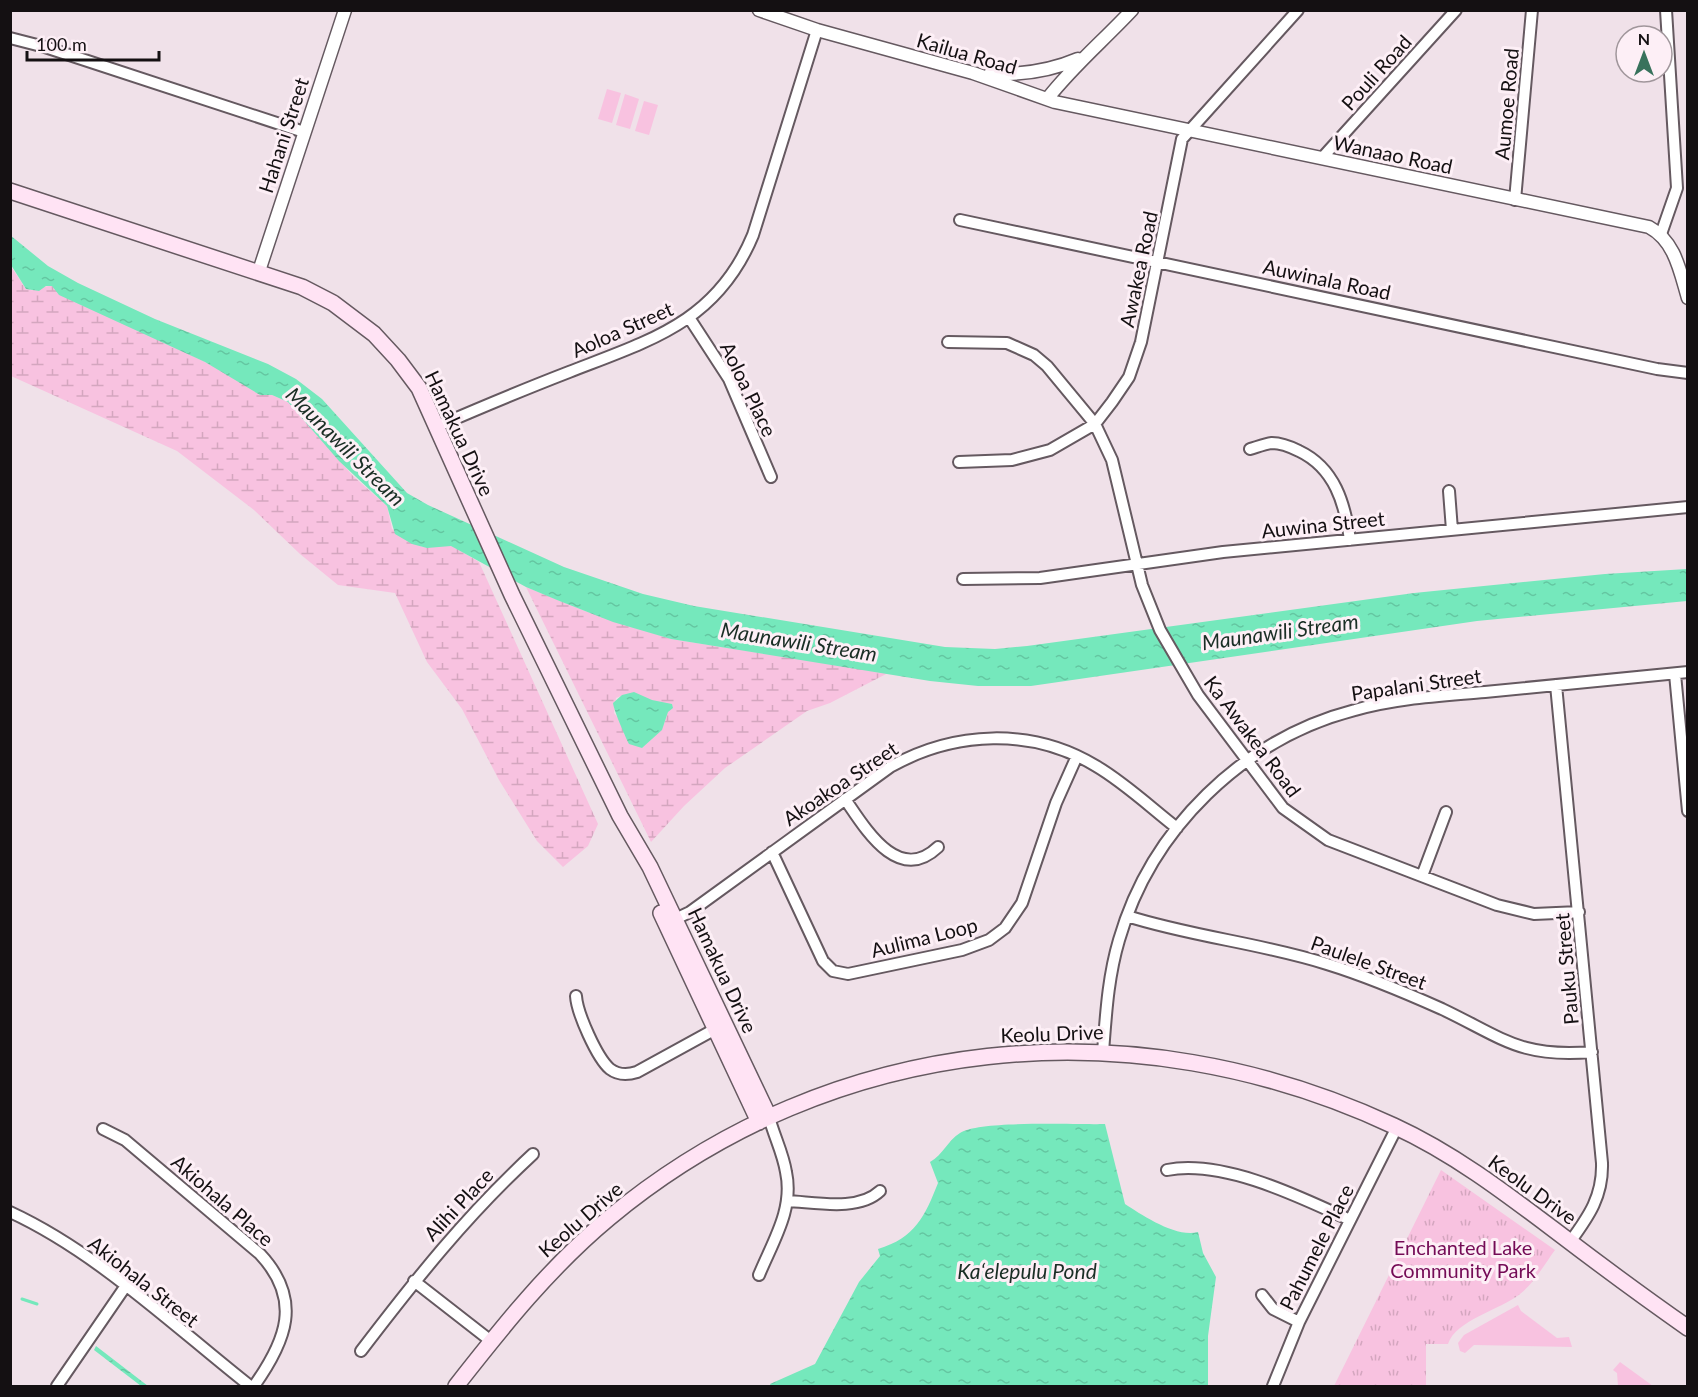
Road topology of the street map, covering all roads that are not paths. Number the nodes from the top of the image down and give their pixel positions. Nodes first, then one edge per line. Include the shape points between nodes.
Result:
1 (345, 10) edge
2 (759, 10) edge
3 (1132, 10) edge
4 (1298, 10) edge
5 (1456, 10) edge
6 (1532, 10) edge
7 (1666, 10) edge
8 (817, 30) junction
9 (10, 38) edge
10 (1090, 54) junction
11 (974, 74) junction
12 (1048, 98) junction
13 (1188, 131) junction
14 (304, 132) junction
15 (1322, 158) junction
16 (10, 191) edge
17 (1515, 200) junction
18 (960, 220) dead end
19 (1661, 234) junction
20 (1159, 262) junction
21 (259, 271) junction
22 (1688, 298) edge
23 (690, 319) junction
24 (948, 342) dead end
25 (1688, 373) edge
26 (1095, 424) junction
27 (438, 426) junction
28 (1250, 449) dead end
29 (959, 462) dead end
30 (771, 477) dead end
31 (1449, 491) dead end
32 (1688, 507) edge
33 (1452, 530) junction
34 (1350, 540) junction
35 (1136, 564) junction
36 (963, 579) dead end
37 (1688, 672) edge
38 (1674, 674) junction
39 (1556, 685) junction
40 (1077, 756) junction
41 (1246, 761) junction
42 (845, 799) junction
43 (1688, 811) edge
44 (1446, 812) dead end
45 (1177, 828) junction
46 (938, 847) dead end
47 (772, 852) junction
48 (1422, 876) junction
49 (1579, 912) junction
50 (1127, 916) junction
51 (671, 922) junction
52 (576, 996) dead end
53 (720, 1026) junction
54 (1103, 1052) junction
55 (1592, 1052) junction
56 (764, 1120) junction
57 (1397, 1127) junction
58 (103, 1129) dead end
59 (532, 1154) dead end
60 (1167, 1170) dead end
61 (880, 1191) dead end
62 (787, 1201) junction
63 (10, 1212) edge
64 (1350, 1220) junction
65 (1570, 1242) junction
66 (759, 1275) dead end
67 (414, 1281) junction
68 (125, 1287) junction
69 (1262, 1295) dead end
70 (1299, 1322) junction
71 (1688, 1328) edge
72 (491, 1341) junction
73 (361, 1351) dead end
74 (57, 1386) edge
75 (252, 1386) edge
76 (456, 1386) edge
77 (1274, 1386) edge

1 - 14 street, Hahani Street
2 - 8 street, Kailua Road
3 - 10 street
4 - 13 street, Awakea Road
5 - 15 street, Pouli Road
6 - 17 street, Aumoe Road
7 - 19 street via 1677,188
8 - 11 street, Kailua Road
8 - 23 street, Aoloa Street via 748,249 724,286
9 - 14 street via 45,46
10 - 11 street via 1041,70 1011,75
10 - 12 street via 1067,73
11 - 12 street, Kailua Road
12 - 13 street, Wanaao Road
13 - 15 street, Wanaao Road
13 - 20 street, Awakea Road via 1182,139
14 - 21 street, Hahani Street
15 - 17 street, Wanaao Road
16 - 21 main road, Hamakua Drive
17 - 19 street, Wanaao Road via 1638,224
18 - 20 street, Auwinala Road
19 - 22 street via 1676,259
20 - 25 street, Auwinala Road
20 - 26 street, Awakea Road via 1134,366
21 - 27 main road, Hamakua Drive via 318,294 374,334 409,374
23 - 27 street, Aoloa Street via 654,339
23 - 30 street, Aoloa Place via 729,380
24 - 26 street, Ka Awakea Road via 1007,343 1034,355
26 - 29 street, Awakea Road via 1070,440 1028,457
26 - 35 street, Ka Awakea Road via 1112,460
27 - 51 main road, Hamakua Drive via 512,595 620,816 640,871
28 - 34 street via 1282,444 1316,462 1338,491
31 - 33 street
32 - 33 street, Auwina Street
33 - 34 street, Auwina Street
34 - 35 street, Auwina Street
35 - 36 street, Auwina Street via 1040,578
35 - 41 street, Ka Awakea Road via 1153,614 1180,668
37 - 38 street, Papalani Street
38 - 39 street, Papalani Street
38 - 43 street
39 - 41 street, Papalani Street via 1396,701 1354,710 1294,733
39 - 49 street, Pauku Street
40 - 42 street, Akoakoa Street via 1024,740 963,740 903,759
40 - 45 street, Akoakoa Street via 1109,774
40 - 47 street, Aulima Loop via 1056,803 1022,903 998,934 972,947 848,974 833,971 823,961
41 - 45 street, Papalani Street via 1207,794
41 - 48 street, Ka Awakea Road via 1283,808 1308,828
42 - 46 street via 874,840 887,851 915,859
42 - 47 street, Akoakoa Street
44 - 48 street
45 - 50 street, Papalani Street via 1148,871
47 - 51 street, Akoakoa Street
48 - 49 street, Ka Awakea Road via 1520,912
49 - 55 street, Pauku Street
50 - 54 street, Papalani Street via 1109,981
50 - 55 street, Paulele Street via 1325,963 1410,994 1512,1045 1551,1054
51 - 53 main road, Hamakua Drive
52 - 53 street via 579,1014 606,1064 622,1074 637,1072
53 - 56 main road, Hamakua Drive
54 - 56 main road, Keolu Drive via 1024,1053 930,1066 850,1086
54 - 57 main road, Keolu Drive via 1160,1056 1244,1071 1325,1096
55 - 65 street, Pauku Street via 1602,1177 1596,1204
56 - 62 street, Hamakua Drive via 786,1170
56 - 72 main road, Keolu Drive via 684,1164 610,1217 544,1279
57 - 64 street, Pahumele Place
57 - 65 main road, Keolu Drive via 1479,1175
58 - 75 street, Akiohala Place via 121,1137 272,1268 285,1303 284,1332 274,1358
59 - 67 street, Alihi Place via 473,1212
60 - 64 street via 1188,1166 1240,1178 1307,1200
61 - 62 street via 857,1202
62 - 66 street, Hamakua Drive via 781,1226
63 - 68 street, Akiohala Street via 61,1239
64 - 70 street, Pahumele Place
65 - 71 main road, Keolu Drive
67 - 72 street
67 - 73 street, Alihi Place
68 - 74 street
68 - 75 street, Akiohala Street
69 - 70 street via 1273,1309
70 - 77 street, Pahumele Place
72 - 76 main road, Keolu Drive

